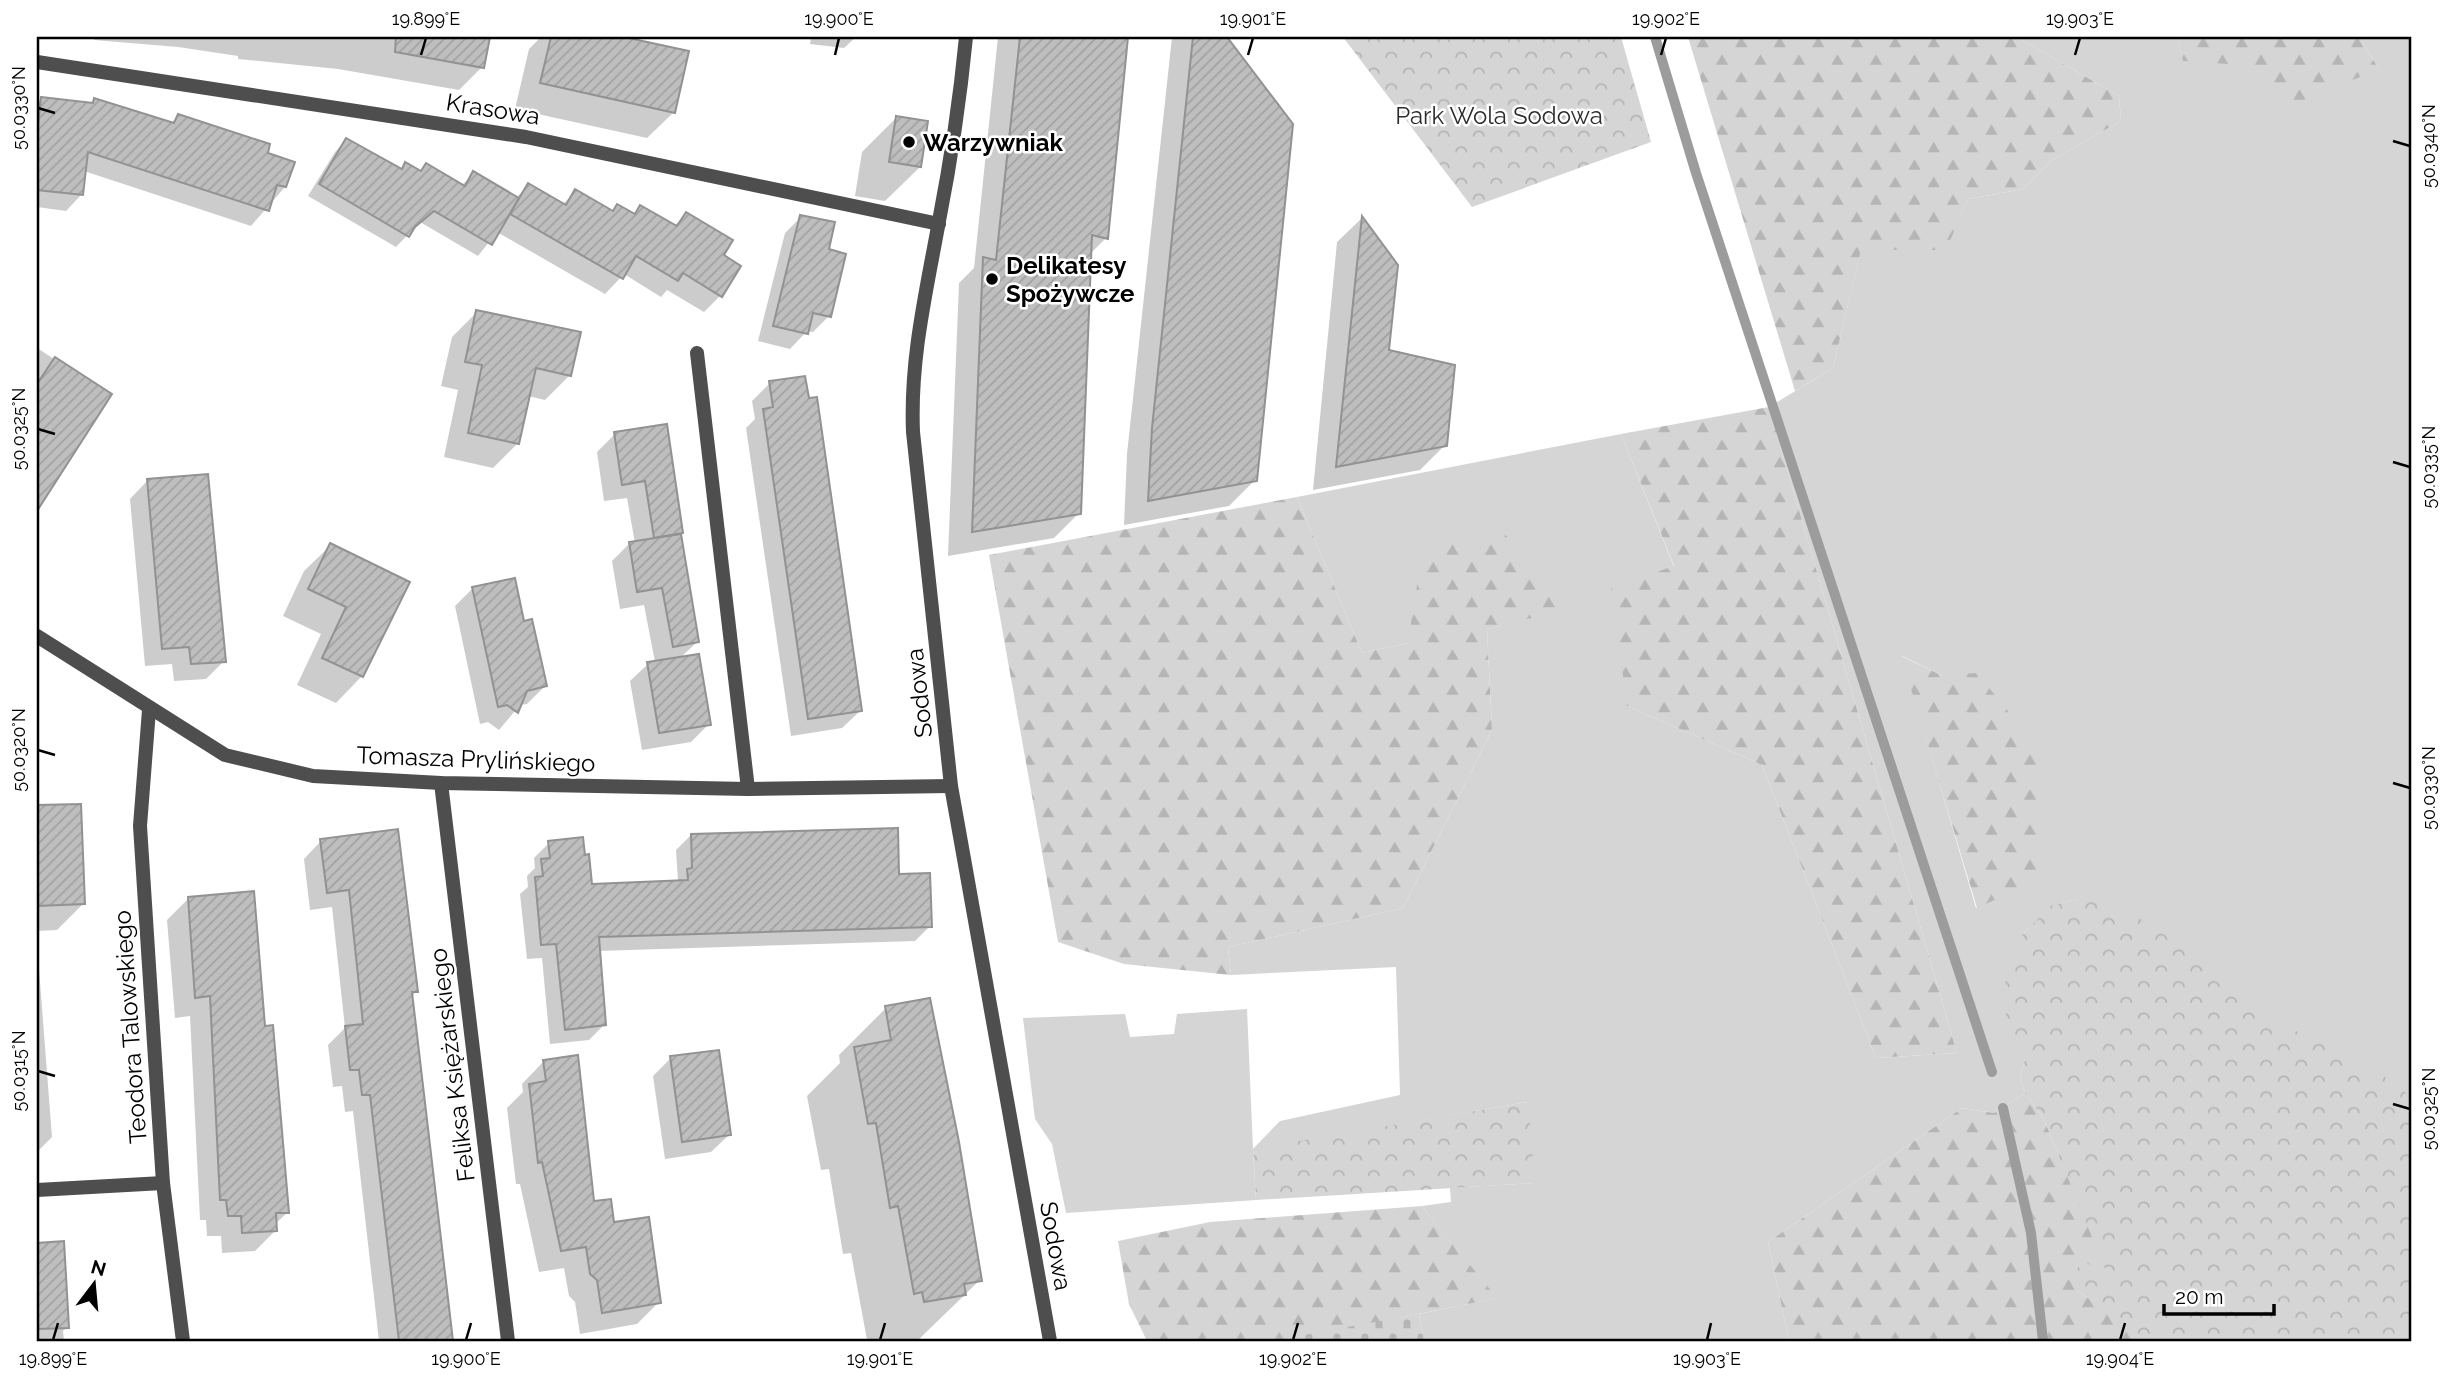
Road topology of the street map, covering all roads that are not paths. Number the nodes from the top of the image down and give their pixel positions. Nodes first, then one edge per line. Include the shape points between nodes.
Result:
1 (966, 37) edge
2 (37, 62) edge
3 (939, 224) junction
4 (697, 353) dead end
5 (37, 636) edge
6 (149, 710) junction
7 (441, 783) junction
8 (951, 786) junction
9 (748, 789) junction
10 (163, 1183) junction
11 (37, 1190) edge
12 (183, 1341) edge
13 (508, 1341) edge
14 (1050, 1341) edge

1 - 3 street, Sodowa
2 - 3 street, Krasowa via 526,137
3 - 8 street, Sodowa via 911,386
4 - 9 street
5 - 6 street, Tomasza Prylińskiego
6 - 7 street, Tomasza Prylińskiego via 225,755 313,776
6 - 10 street, Teodora Talowskiego via 140,826
7 - 9 street, Tomasza Prylińskiego
7 - 13 street, Feliksa Księżarskiego
8 - 9 street, Tomasza Prylińskiego
8 - 14 street, Sodowa
10 - 11 street
10 - 12 street, Teodora Talowskiego

